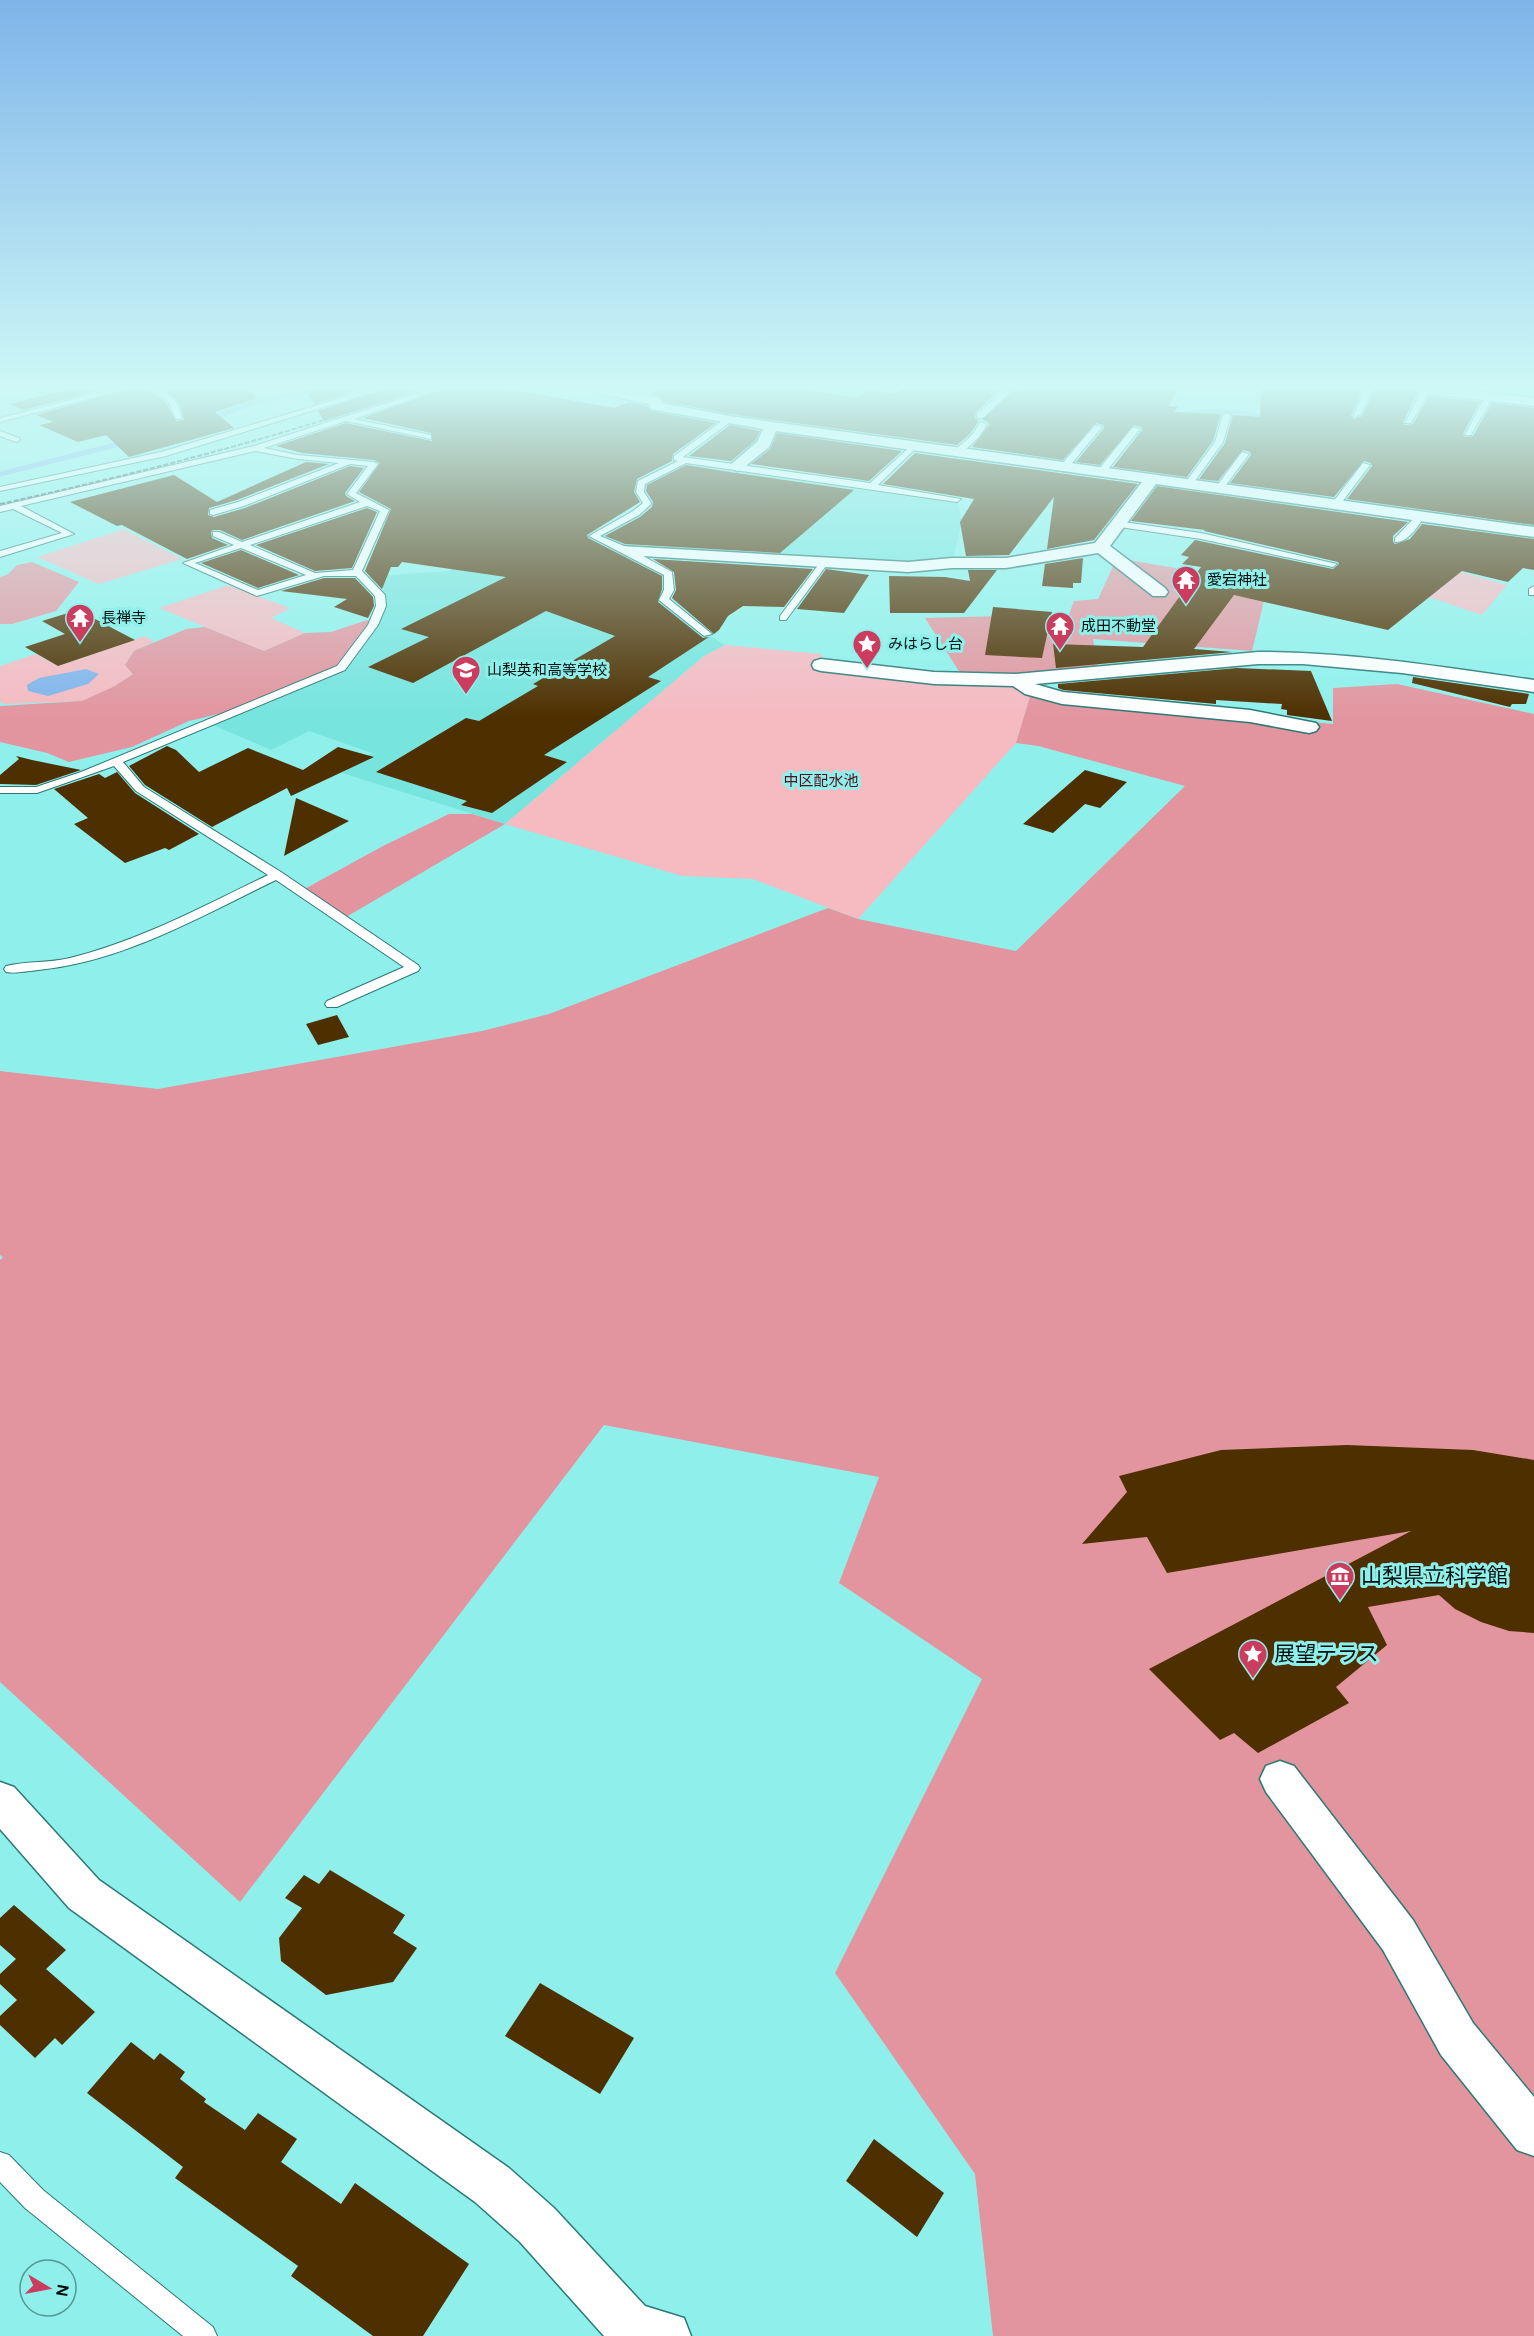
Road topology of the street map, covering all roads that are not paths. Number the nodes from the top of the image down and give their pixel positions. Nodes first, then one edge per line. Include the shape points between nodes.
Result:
1 (43, 499) edge
2 (254, 499) edge
3 (360, 499) edge
4 (645, 499) edge
5 (1136, 499) edge
6 (1302, 499) edge
7 (1340, 499) edge
8 (367, 503) junction
9 (1336, 504) junction
10 (14, 506) junction
11 (0, 510) edge
12 (213, 512) dead end
13 (1421, 516) junction
14 (1116, 524) junction
15 (1534, 532) edge
16 (216, 534) dead end
17 (1398, 540) dead end
18 (244, 545) junction
19 (1101, 547) junction
20 (626, 550) junction
21 (0, 554) edge
22 (825, 562) junction
23 (1333, 564) dead end
24 (358, 573) junction
25 (313, 575) junction
26 (1159, 592) dead end
27 (783, 618) dead end
28 (707, 633) dead end
29 (821, 665) dead end
30 (1015, 680) junction
31 (1534, 686) edge
32 (1309, 727) dead end
33 (116, 761) junction
34 (0, 790) edge
35 (276, 875) junction
36 (11, 969) dead end
37 (332, 1004) dead end
38 (1280, 1779) dead end
39 (0, 1800) edge
40 (1534, 2133) edge
41 (0, 2164) edge
42 (645, 2333) edge
43 (204, 2336) edge

1 - 10 lane
2 - 12 lane
3 - 8 lane
4 - 20 lane via 648,503 636,513 593,536
5 - 14 street
6 - 9 street
7 - 9 lane
8 - 18 lane
8 - 24 lane via 385,510
9 - 13 street
10 - 11 lane
10 - 21 lane via 70,534
13 - 15 street
13 - 17 lane
14 - 19 street
14 - 23 lane via 1201,536
16 - 18 lane
18 - 25 lane
18 - 25 lane via 187,563 257,593
19 - 22 street via 1006,563 908,567
19 - 26 street
20 - 22 street
20 - 28 lane via 669,574 669,590 664,600
22 - 27 lane
24 - 25 lane
24 - 33 lane via 380,595 381,606 373,625 341,668
29 - 30 street via 934,678
30 - 31 street via 1258,658 1303,658
30 - 32 street via 1032,690 1062,698 1250,716
33 - 34 lane via 37,790
33 - 35 lane via 140,789
35 - 36 lane via 107,951 68,962
35 - 37 lane via 413,968
38 - 40 street via 1398,1935 1457,2039
39 - 42 street via 84,1894 492,2185
41 - 43 lane via 34,2199

